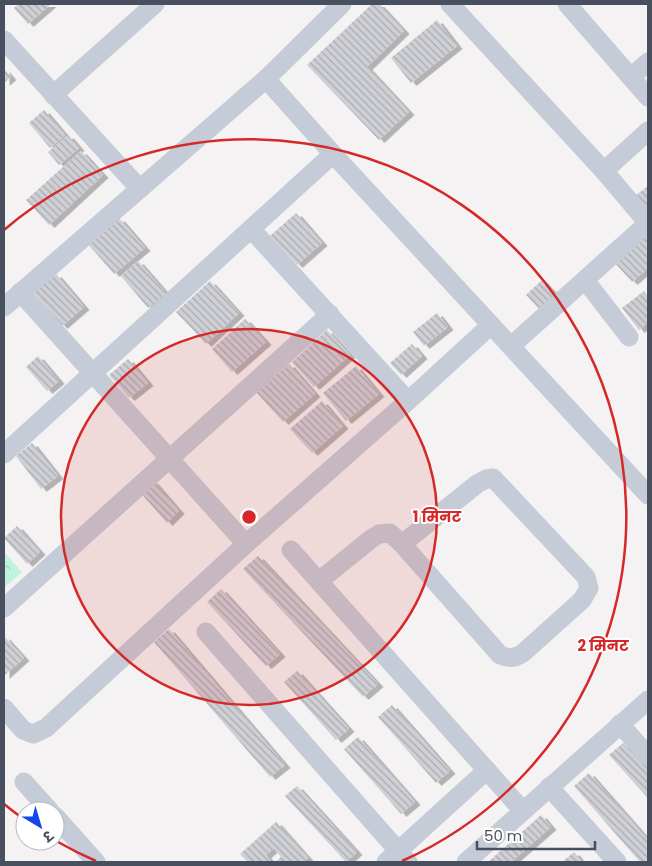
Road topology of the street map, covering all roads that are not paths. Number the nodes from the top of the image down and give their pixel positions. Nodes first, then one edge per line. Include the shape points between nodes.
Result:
1 (342, 4) edge
2 (150, 5) edge
3 (459, 7) edge
4 (576, 7) edge
5 (4, 40) edge
6 (648, 62) edge
7 (266, 78) junction
8 (631, 78) junction
9 (54, 95) junction
10 (648, 97) edge
11 (648, 131) edge
12 (333, 154) junction
13 (604, 171) junction
14 (140, 189) junction
15 (647, 219) edge
16 (251, 229) junction
17 (585, 280) junction
18 (20, 292) junction
19 (4, 307) edge
20 (330, 314) junction
21 (491, 325) junction
22 (629, 337) dead end
23 (511, 346) junction
24 (93, 373) junction
25 (408, 401) junction
26 (4, 454) edge
27 (170, 458) junction
28 (648, 495) edge
29 (246, 544) junction
30 (402, 544) junction
31 (292, 550) dead end
32 (319, 580) junction
33 (4, 608) edge
34 (206, 632) dead end
35 (648, 700) edge
36 (4, 708) edge
37 (620, 724) junction
38 (648, 756) edge
39 (487, 770) junction
40 (24, 782) dead end
41 (550, 788) junction
42 (41, 801) edge
43 (523, 811) junction
44 (65, 827) edge
45 (397, 858) edge
46 (96, 862) edge
47 (466, 862) edge
48 (617, 862) edge

1 - 7 street
2 - 9 street
3 - 13 street
4 - 8 street
5 - 9 street
6 - 8 street
7 - 12 street
7 - 14 street
8 - 10 street
9 - 14 street
11 - 13 street
12 - 16 street
12 - 21 street
13 - 15 street
14 - 18 street
15 - 17 street
16 - 20 street
16 - 24 street
17 - 22 street
17 - 23 street
18 - 19 street
18 - 24 street
20 - 25 street
20 - 27 street
21 - 23 street
21 - 25 street
23 - 28 street
24 - 26 street
24 - 27 street
25 - 29 street
27 - 29 street
27 - 33 street
29 - 36 street via 46,728 33,734 23,730
30 - 30 street via 477,484 492,478 586,577 589,588 582,600 523,653 516,658 507,658 500,655
30 - 32 street via 390,533 379,534
31 - 32 street
32 - 39 street
34 - 45 street
35 - 37 street
37 - 38 street
37 - 41 street
39 - 43 street
39 - 45 street
40 - 42 street
41 - 43 street
41 - 48 street
43 - 47 street
44 - 46 street

